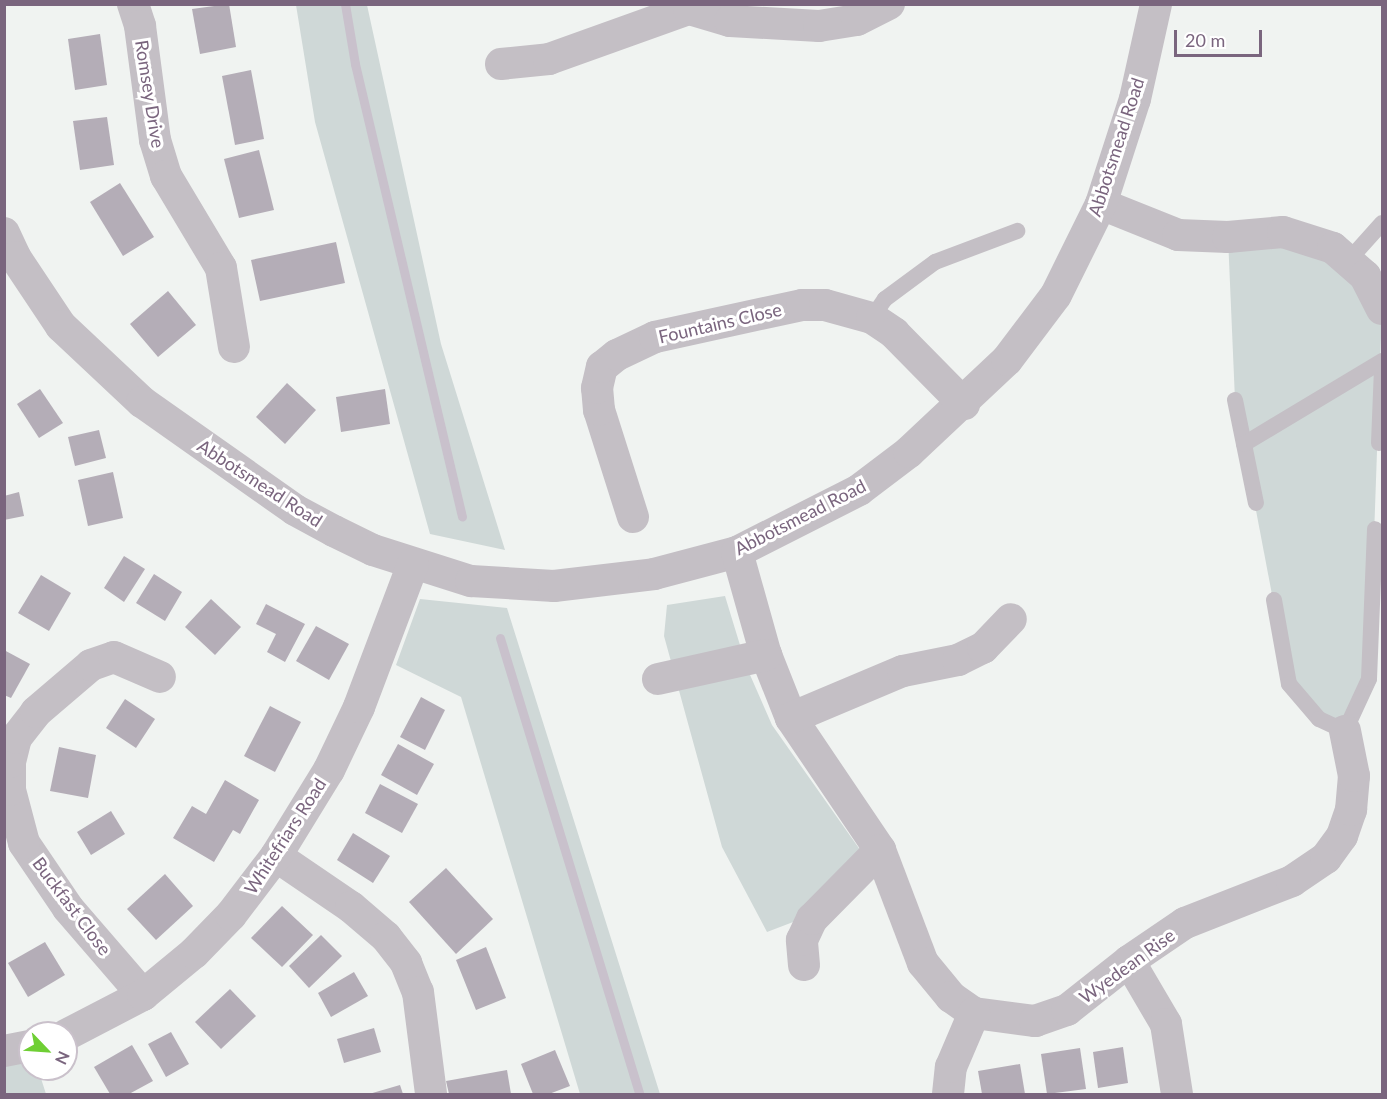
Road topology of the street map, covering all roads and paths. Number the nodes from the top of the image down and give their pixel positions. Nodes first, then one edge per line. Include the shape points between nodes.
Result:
1 (133, 4) edge
2 (889, 4) edge
3 (1156, 4) edge
4 (689, 7) edge
5 (501, 64) dead end
6 (1101, 204) junction
7 (1383, 223) edge
8 (1017, 231) dead end
9 (4, 233) edge
10 (1348, 261) junction
11 (1383, 309) edge
12 (872, 318) junction
13 (234, 348) dead end
14 (1383, 362) edge
15 (1383, 367) edge
16 (1235, 400) dead end
17 (964, 404) junction
18 (1379, 443) dead end
19 (1244, 444) junction
20 (1256, 503) dead end
21 (633, 517) dead end
22 (1375, 529) dead end
23 (737, 552) junction
24 (413, 564) junction
25 (1274, 600) dead end
26 (1011, 619) dead end
27 (766, 655) junction
28 (160, 677) dead end
29 (658, 679) dead end
30 (791, 718) junction
31 (1345, 731) junction
32 (10, 736) edge
33 (880, 850) junction
34 (276, 856) junction
35 (1128, 961) junction
36 (804, 965) dead end
37 (142, 995) junction
38 (974, 1013) junction
39 (78, 1029) edge
40 (431, 1095) edge
41 (948, 1095) edge
42 (1177, 1095) edge

1 - 13 street, Romsey Drive via 140,26 155,140 166,177 221,268
2 - 4 street via 856,20 819,26 730,21
3 - 6 street, Abbotsmead Road via 1135,99
4 - 5 street via 549,59
6 - 10 street via 1178,235 1228,237 1283,232 1333,248
6 - 17 street, Abbotsmead Road via 1056,295 1007,360
7 - 10 lane
8 - 12 lane via 936,262 885,299
9 - 24 street, Abbotsmead Road via 15,257 61,326 142,402 295,510 373,550
10 - 11 street via 1365,276
12 - 17 street, Fountains Close via 894,333
12 - 21 street, Fountains Close via 825,304 802,305 654,337 617,355 602,368 597,388 599,410
14 - 19 lane
15 - 18 lane
16 - 19 lane
17 - 23 street, Abbotsmead Road via 859,490
19 - 20 lane
22 - 31 lane via 1369,679
23 - 24 street, Abbotsmead Road via 654,574 554,586 471,581
23 - 27 street, Wyedean Rise
24 - 34 street, Whitefriars Road via 359,707 328,770
25 - 31 lane via 1289,684 1319,719
26 - 30 street via 983,648 958,660 903,671
27 - 29 street
27 - 30 street, Wyedean Rise
28 - 32 street, Buckfast Close via 114,657 91,665
30 - 33 street, Wyedean Rise
31 - 35 street, Wyedean Rise via 1354,776 1351,810 1342,836 1326,858 1292,881 1185,923
32 - 37 street, Buckfast Close via 10,790 24,843 68,908
33 - 36 street via 812,919 802,940
33 - 38 street, Wyedean Rise via 923,963 951,997
34 - 37 street, Whitefriars Road via 224,922
34 - 40 street via 351,907 386,937 406,963 418,992
35 - 38 street, Wyedean Rise via 1067,1010 1035,1021
35 - 42 street via 1166,1024
37 - 39 street, Whitefriars Road
38 - 41 street via 951,1067

